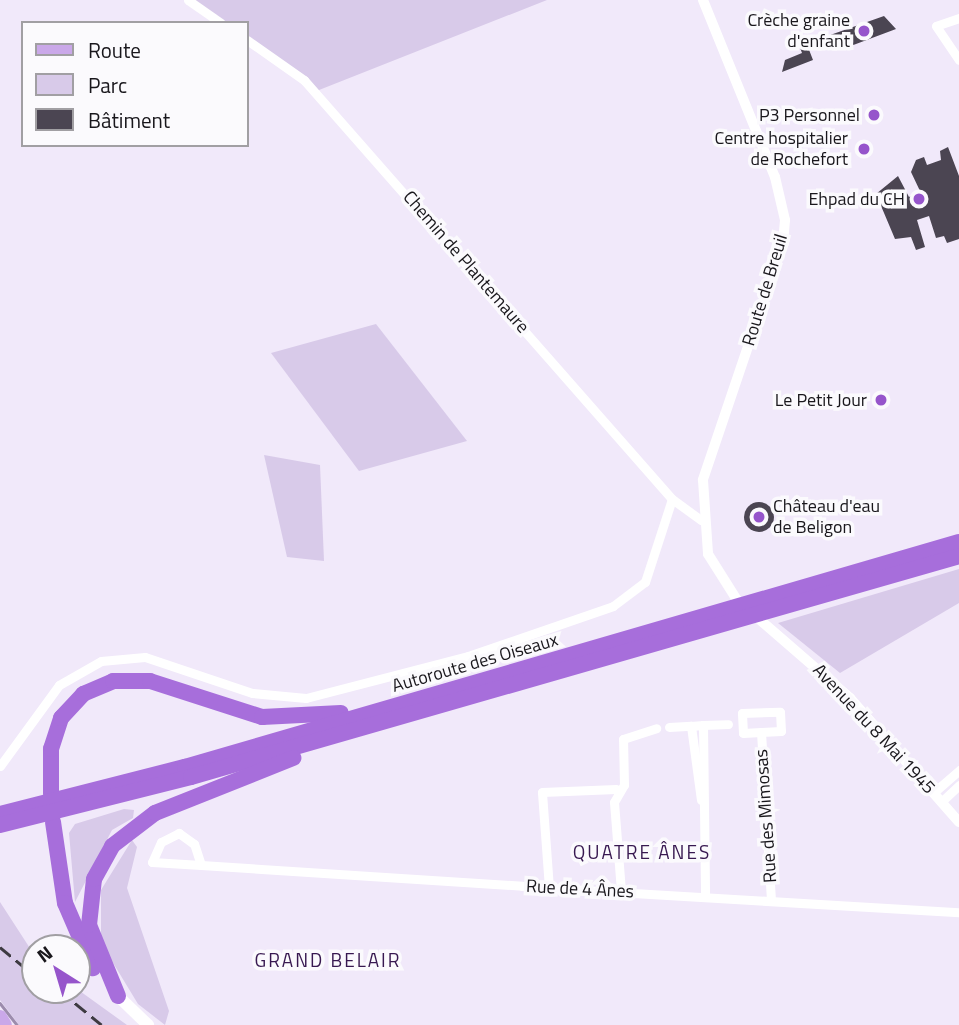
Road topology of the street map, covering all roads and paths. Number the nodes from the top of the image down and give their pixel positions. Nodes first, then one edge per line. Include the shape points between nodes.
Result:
1 (188, 0) edge
2 (703, 0) edge
3 (959, 18) edge
4 (219, 21) edge
5 (248, 41) edge
6 (959, 60) edge
7 (672, 499) junction
8 (701, 520) junction
9 (959, 542) edge
10 (959, 556) edge
11 (724, 584) joint
12 (497, 677) junction
13 (449, 705) junction
14 (728, 724) dead end
15 (703, 725) junction
16 (691, 726) junction
17 (669, 727) dead end
18 (656, 728) dead end
19 (761, 732) junction
20 (0, 766) edge
21 (959, 769) edge
22 (959, 785) edge
23 (616, 789) junction
24 (51, 794) dead end
25 (937, 797) junction
26 (701, 800) junction
27 (0, 814) edge
28 (54, 822) dead end
29 (959, 822) edge
30 (0, 825) edge
31 (201, 865) junction
32 (549, 888) junction
33 (621, 891) junction
34 (705, 897) junction
35 (771, 899) junction
36 (959, 912) edge
37 (118, 996) junction
38 (148, 1025) edge

1 - 4 street
2 - 8 street, Route de Breuil via 775,177 785,220 783,243 710,455
3 - 6 street via 936,26
5 - 7 street, Chemin de Plantemaure via 304,80
7 - 8 street
7 - 20 street via 645,582 613,606 468,656 306,698 252,692 145,657 101,661 59,685
8 - 11 street, Route de Breuil via 708,554
9 - 12 highway, Autoroute des Oiseaux
10 - 13 highway, Autoroute des Oiseaux
11 - 25 street, Avenue du 8 Mai 1945 via 850,698
12 - 24 highway via 340,713 279,718 222,707 150,681 113,681 83,694 61,718 51,749
12 - 27 highway, Autoroute des Oiseaux
13 - 30 highway, Autoroute des Oiseaux
13 - 37 highway via 195,795 120,837 98,870 89,912 93,947
14 - 15 street
15 - 16 street
15 - 26 street via 707,791
16 - 17 street
16 - 26 street
18 - 23 street via 623,739 624,785
19 - 19 street, Rue des Mimosas via 781,732 780,712 741,713 743,733
19 - 35 street, Rue des Mimosas
21 - 25 street
22 - 25 street
23 - 32 street via 542,792
23 - 33 street
25 - 29 street, Avenue du 8 Mai 1945
26 - 34 street
28 - 37 highway via 70,920 91,964
31 - 31 street, Rue de 4 Ânes via 164,863 152,862 161,842 179,833 194,844
31 - 32 street, Rue de 4 Ânes
32 - 33 street, Rue de 4 Ânes
33 - 34 street, Rue de 4 Ânes
34 - 35 street, Rue de 4 Ânes
35 - 36 street, Rue de 4 Ânes
37 - 38 main road

